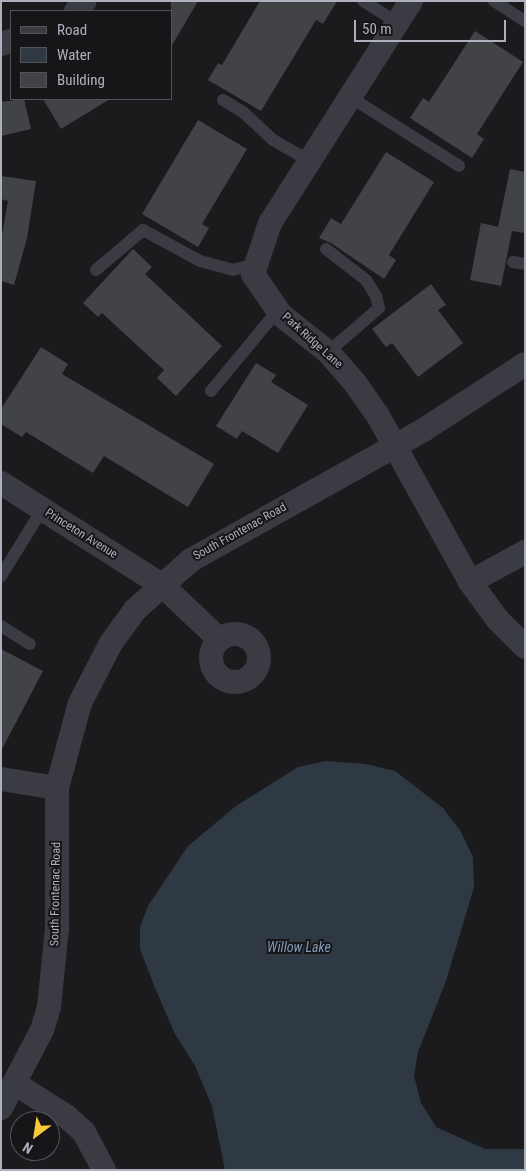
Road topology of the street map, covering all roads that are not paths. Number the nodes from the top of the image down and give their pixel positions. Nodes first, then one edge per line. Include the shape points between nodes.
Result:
1 (86, 1) edge
2 (363, 1) edge
3 (412, 1) edge
4 (494, 1) edge
5 (77, 10) edge
6 (525, 21) edge
7 (398, 23) junction
8 (350, 97) junction
9 (223, 100) dead end
10 (310, 161) junction
11 (459, 166) dead end
12 (326, 249) dead end
13 (256, 264) junction
14 (96, 270) dead end
15 (278, 310) junction
16 (328, 352) junction
17 (525, 364) edge
18 (211, 391) dead end
19 (393, 446) junction
20 (1, 483) edge
21 (42, 510) junction
22 (525, 552) edge
23 (1, 576) edge
24 (470, 582) junction
25 (162, 585) junction
26 (1, 626) edge
27 (219, 639) dead end
28 (30, 644) dead end
29 (525, 647) edge
30 (1, 779) edge
31 (57, 788) junction
32 (16, 1084) junction
33 (1, 1108) edge
34 (104, 1170) edge

1 - 5 street
2 - 7 lane
3 - 7 street
4 - 6 lane
7 - 8 street
8 - 10 street
8 - 11 lane
9 - 10 lane via 244,112 273,140
10 - 13 street via 270,223
12 - 16 lane via 366,280 379,308
13 - 14 lane via 233,270 200,261 143,230
13 - 15 street, Park Ridge Lane via 253,274
15 - 16 street, Park Ridge Lane
15 - 18 lane
16 - 19 street, Park Ridge Lane via 378,414
17 - 19 street, South Frontenac Road
19 - 24 street, Park Ridge Lane
19 - 25 street, South Frontenac Road via 191,560
20 - 21 street, Princeton Avenue
21 - 23 lane
21 - 25 street, Princeton Avenue
22 - 24 street
24 - 29 street, Park Ridge Lane via 498,620
25 - 27 street, Princeton Avenue
25 - 31 street, South Frontenac Road via 134,610 93,676 70,730
26 - 28 lane
30 - 31 street
31 - 32 street, South Frontenac Road via 55,970 42,1030
32 - 33 street, South Frontenac Road
32 - 34 street via 66,1116 84,1132

